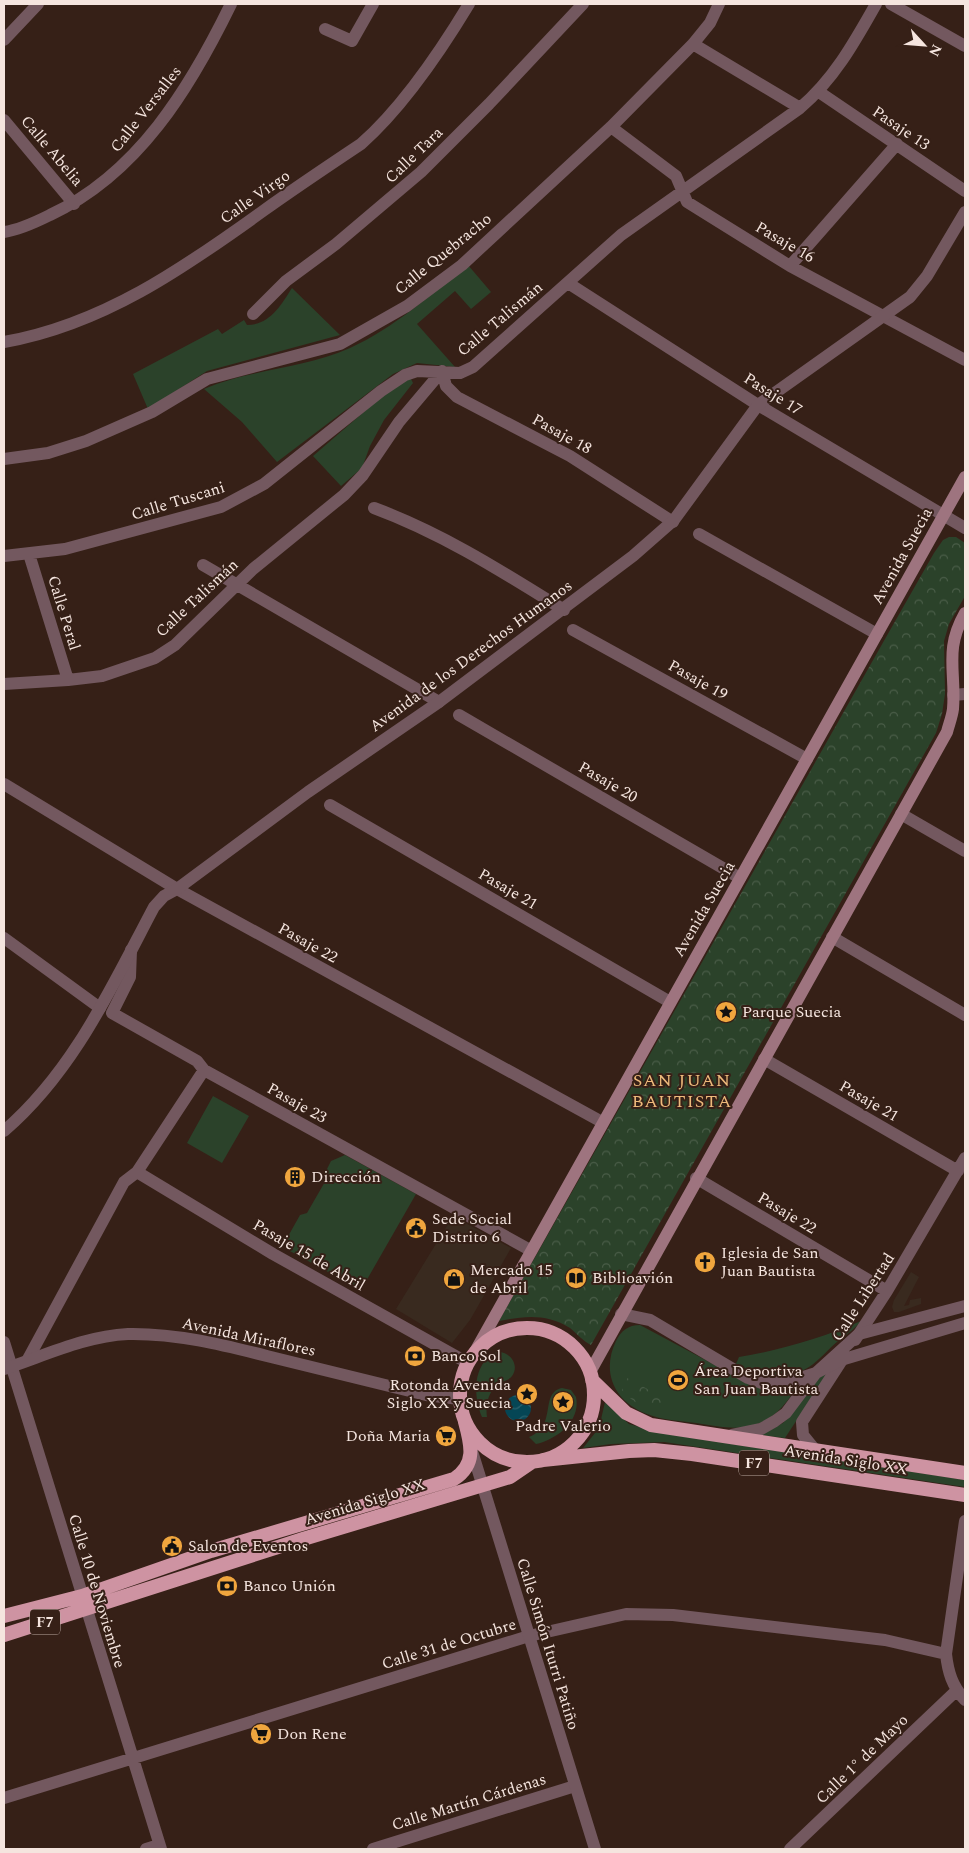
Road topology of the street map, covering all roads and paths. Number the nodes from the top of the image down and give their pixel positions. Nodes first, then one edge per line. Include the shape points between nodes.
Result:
1 (38, 4) edge
2 (232, 4) edge
3 (373, 4) edge
4 (469, 4) edge
5 (583, 4) edge
6 (719, 4) edge
7 (876, 4) edge
8 (891, 4) edge
9 (325, 29) dead end
10 (4, 40) edge
11 (693, 44) junction
12 (965, 46) edge
13 (819, 92) junction
14 (800, 108) junction
15 (4, 120) edge
16 (611, 127) junction
17 (896, 144) junction
18 (681, 190) junction
19 (965, 191) edge
20 (74, 204) junction
21 (965, 212) edge
22 (4, 232) edge
23 (790, 266) junction
24 (568, 283) junction
25 (253, 314) dead end
26 (886, 316) junction
27 (4, 342) edge
28 (965, 360) edge
29 (442, 372) junction
30 (758, 405) junction
31 (4, 459) edge
32 (965, 477) edge
33 (374, 508) dead end
34 (943, 515) junction
35 (673, 522) junction
36 (965, 528) edge
37 (699, 534) dead end
38 (29, 554) junction
39 (4, 556) edge
40 (203, 565) dead end
41 (237, 584) junction
42 (564, 610) junction
43 (965, 613) edge
44 (573, 630) dead end
45 (877, 634) junction
46 (68, 680) junction
47 (4, 684) edge
48 (959, 694) edge
49 (439, 702) junction
50 (459, 715) dead end
51 (807, 758) junction
52 (4, 784) edge
53 (330, 805) dead end
54 (901, 814) junction
55 (965, 851) edge
56 (740, 878) junction
57 (177, 889) junction
58 (832, 937) junction
59 (4, 938) edge
60 (131, 950) junction
61 (670, 1002) junction
62 (100, 1008) junction
63 (965, 1015) edge
64 (764, 1059) junction
65 (204, 1070) junction
66 (602, 1122) junction
67 (4, 1131) edge
68 (965, 1158) edge
69 (137, 1172) junction
70 (958, 1172) junction
71 (696, 1178) junction
72 (530, 1250) junction
73 (888, 1291) junction
74 (965, 1306) edge
75 (621, 1314) junction
76 (965, 1323) edge
77 (859, 1334) junction
78 (4, 1342) edge
79 (28, 1359) junction
80 (470, 1360) junction
81 (841, 1360) junction
82 (8, 1367) edge
83 (816, 1373) junction
84 (591, 1376) junction
85 (459, 1399) junction
86 (465, 1422) junction
87 (723, 1437) junction
88 (472, 1448) junction
89 (816, 1451) junction
90 (538, 1461) junction
91 (965, 1473) edge
92 (482, 1486) junction
93 (965, 1496) edge
94 (965, 1521) edge
95 (84, 1603) junction
96 (4, 1616) edge
97 (4, 1634) edge
98 (529, 1636) junction
99 (946, 1654) junction
100 (961, 1695) edge
101 (133, 1759) junction
102 (575, 1786) junction
103 (4, 1798) edge
104 (160, 1847) edge
105 (146, 1849) edge
106 (373, 1849) edge
107 (595, 1849) edge
108 (790, 1849) edge

1 - 10 street
2 - 20 street, Calle Versalles via 186,88 137,152
3 - 9 street via 352,41
4 - 27 street, Calle Virgo via 380,127 361,144 183,268 133,296 66,326
5 - 25 street, Calle Tara via 421,172 351,232 286,281
6 - 11 street, Calle Quebracho via 710,23
7 - 13 street, Calle Talismán via 838,68
8 - 12 street
11 - 14 street
11 - 16 street, Calle Quebracho
13 - 14 street, Calle Talismán
13 - 17 street, Pasaje 13
14 - 18 street, Calle Talismán
15 - 20 street, Calle Abelia
16 - 18 street, Pasaje 16 via 676,176
16 - 31 street, Calle Quebracho via 462,265 368,330 340,344 207,379 152,412 86,441 48,453
17 - 19 street, Pasaje 13
17 - 23 street
18 - 23 street, Pasaje 16 via 687,202
18 - 24 street, Calle Talismán via 621,235
20 - 22 street, Calle Versalles via 36,222
21 - 26 street, Avenida de los Derechos Humanos via 927,276 910,297
23 - 26 street, Pasaje 16
24 - 29 street, Calle Talismán via 472,367 460,373
24 - 30 street, Pasaje 17
26 - 28 street, Pasaje 16
26 - 30 street, Avenida de los Derechos Humanos
29 - 35 street, Pasaje 18 via 446,386 457,397 570,456
29 - 38 street, Calle Tuscani via 417,371 405,375 264,484 221,507 65,549
29 - 41 street, Calle Talismán via 344,495
30 - 34 street, Pasaje 17
30 - 35 street, Avenida de los Derechos Humanos
32 - 34 main road, Avenida Suecia
33 - 42 street via 410,522 487,563
34 - 36 street, Pasaje 17
34 - 45 main road, Avenida Suecia
35 - 42 street, Avenida de los Derechos Humanos
37 - 45 street
38 - 39 street, Calle Tuscani
38 - 46 street, Calle Peral
40 - 41 street
41 - 46 street, Calle Talismán via 175,644 155,658 127,669
41 - 49 street
42 - 49 street, Avenida de los Derechos Humanos
43 - 48 main road via 953,638 951,668
44 - 51 street, Pasaje 19
45 - 51 main road, Avenida Suecia
46 - 47 street, Calle Talismán
48 - 54 main road via 946,732
49 - 57 street, Avenida de los Derechos Humanos via 308,792
50 - 56 street, Pasaje 20
51 - 56 main road, Avenida Suecia
52 - 57 street, Pasaje 22
53 - 61 street, Pasaje 21
54 - 55 street
54 - 58 main road
56 - 61 main road, Avenida Suecia
57 - 60 street, Avenida de los Derechos Humanos via 154,907
57 - 66 street, Pasaje 22
58 - 63 street
58 - 64 main road
59 - 62 street
60 - 62 street, Avenida de los Derechos Humanos
60 - 65 street, Pasaje 23 via 130,977 112,1013 197,1061
61 - 66 main road, Avenida Suecia
62 - 67 street, Avenida de los Derechos Humanos via 71,1056
64 - 70 street, Pasaje 21
64 - 71 main road
65 - 69 street
65 - 72 street, Pasaje 23
66 - 72 main road, Avenida Suecia
68 - 70 street, Calle Libertad
69 - 79 street via 124,1182
69 - 80 street, Pasaje 15 de Abril via 273,1254
70 - 73 street, Calle Libertad
71 - 73 street, Pasaje 22
71 - 75 main road
72 - 80 main road, Avenida Suecia
73 - 77 street, Calle Libertad
74 - 77 street
75 - 83 street via 650,1320 748,1378 764,1384
75 - 84 main road
76 - 81 street
77 - 81 street, Calle Libertad
77 - 83 street
78 - 82 street, Calle 10 de Noviembre
79 - 82 street, Avenida Miraflores
79 - 85 street, Avenida Miraflores via 94,1340 127,1334 160,1335 212,1343 426,1395
80 - 84 highway, F7 via 497,1334 517,1328 537,1328 565,1340 580,1354
80 - 85 highway, F7
81 - 83 street
81 - 89 street, Calle Libertad via 802,1422 803,1436
82 - 95 street, Calle 10 de Noviembre
83 - 87 street via 786,1412 775,1421 761,1430
84 - 87 highway, Avenida Siglo XX / F7 via 626,1413 637,1420
84 - 90 highway, F7 via 592,1406 583,1431 569,1446
85 - 86 highway, F7
86 - 88 highway, F7
86 - 90 highway, F7 via 476,1439 492,1452 514,1461
87 - 89 highway, Avenida Siglo XX / F7
88 - 92 street, Calle Simón Iturri Patiño
88 - 95 highway, Avenida Siglo XX / F7 via 469,1464 454,1479 211,1551
89 - 91 highway, Avenida Siglo XX / F7
90 - 92 highway, Avenida Siglo XX / F7 via 510,1477
90 - 93 highway, Avenida Siglo XX / F7 via 654,1450
92 - 95 highway, Avenida Siglo XX / F7
92 - 98 street, Calle Simón Iturri Patiño
94 - 99 street
95 - 96 highway, Avenida Siglo XX / F7
95 - 97 highway, Avenida Siglo XX / F7
95 - 101 street, Calle 10 de Noviembre
98 - 99 street, Calle 31 de Octubre via 600,1619 651,1613 885,1640
98 - 101 street, Calle 31 de Octubre
98 - 102 street, Calle Simón Iturri Patiño
99 - 100 street via 948,1672
100 - 108 street, Calle 1° de Mayo
101 - 103 street, Calle 31 de Octubre
101 - 104 street, Calle 10 de Noviembre
102 - 106 street, Calle Martín Cárdenas
102 - 107 street, Calle Simón Iturri Patiño
104 - 105 street

